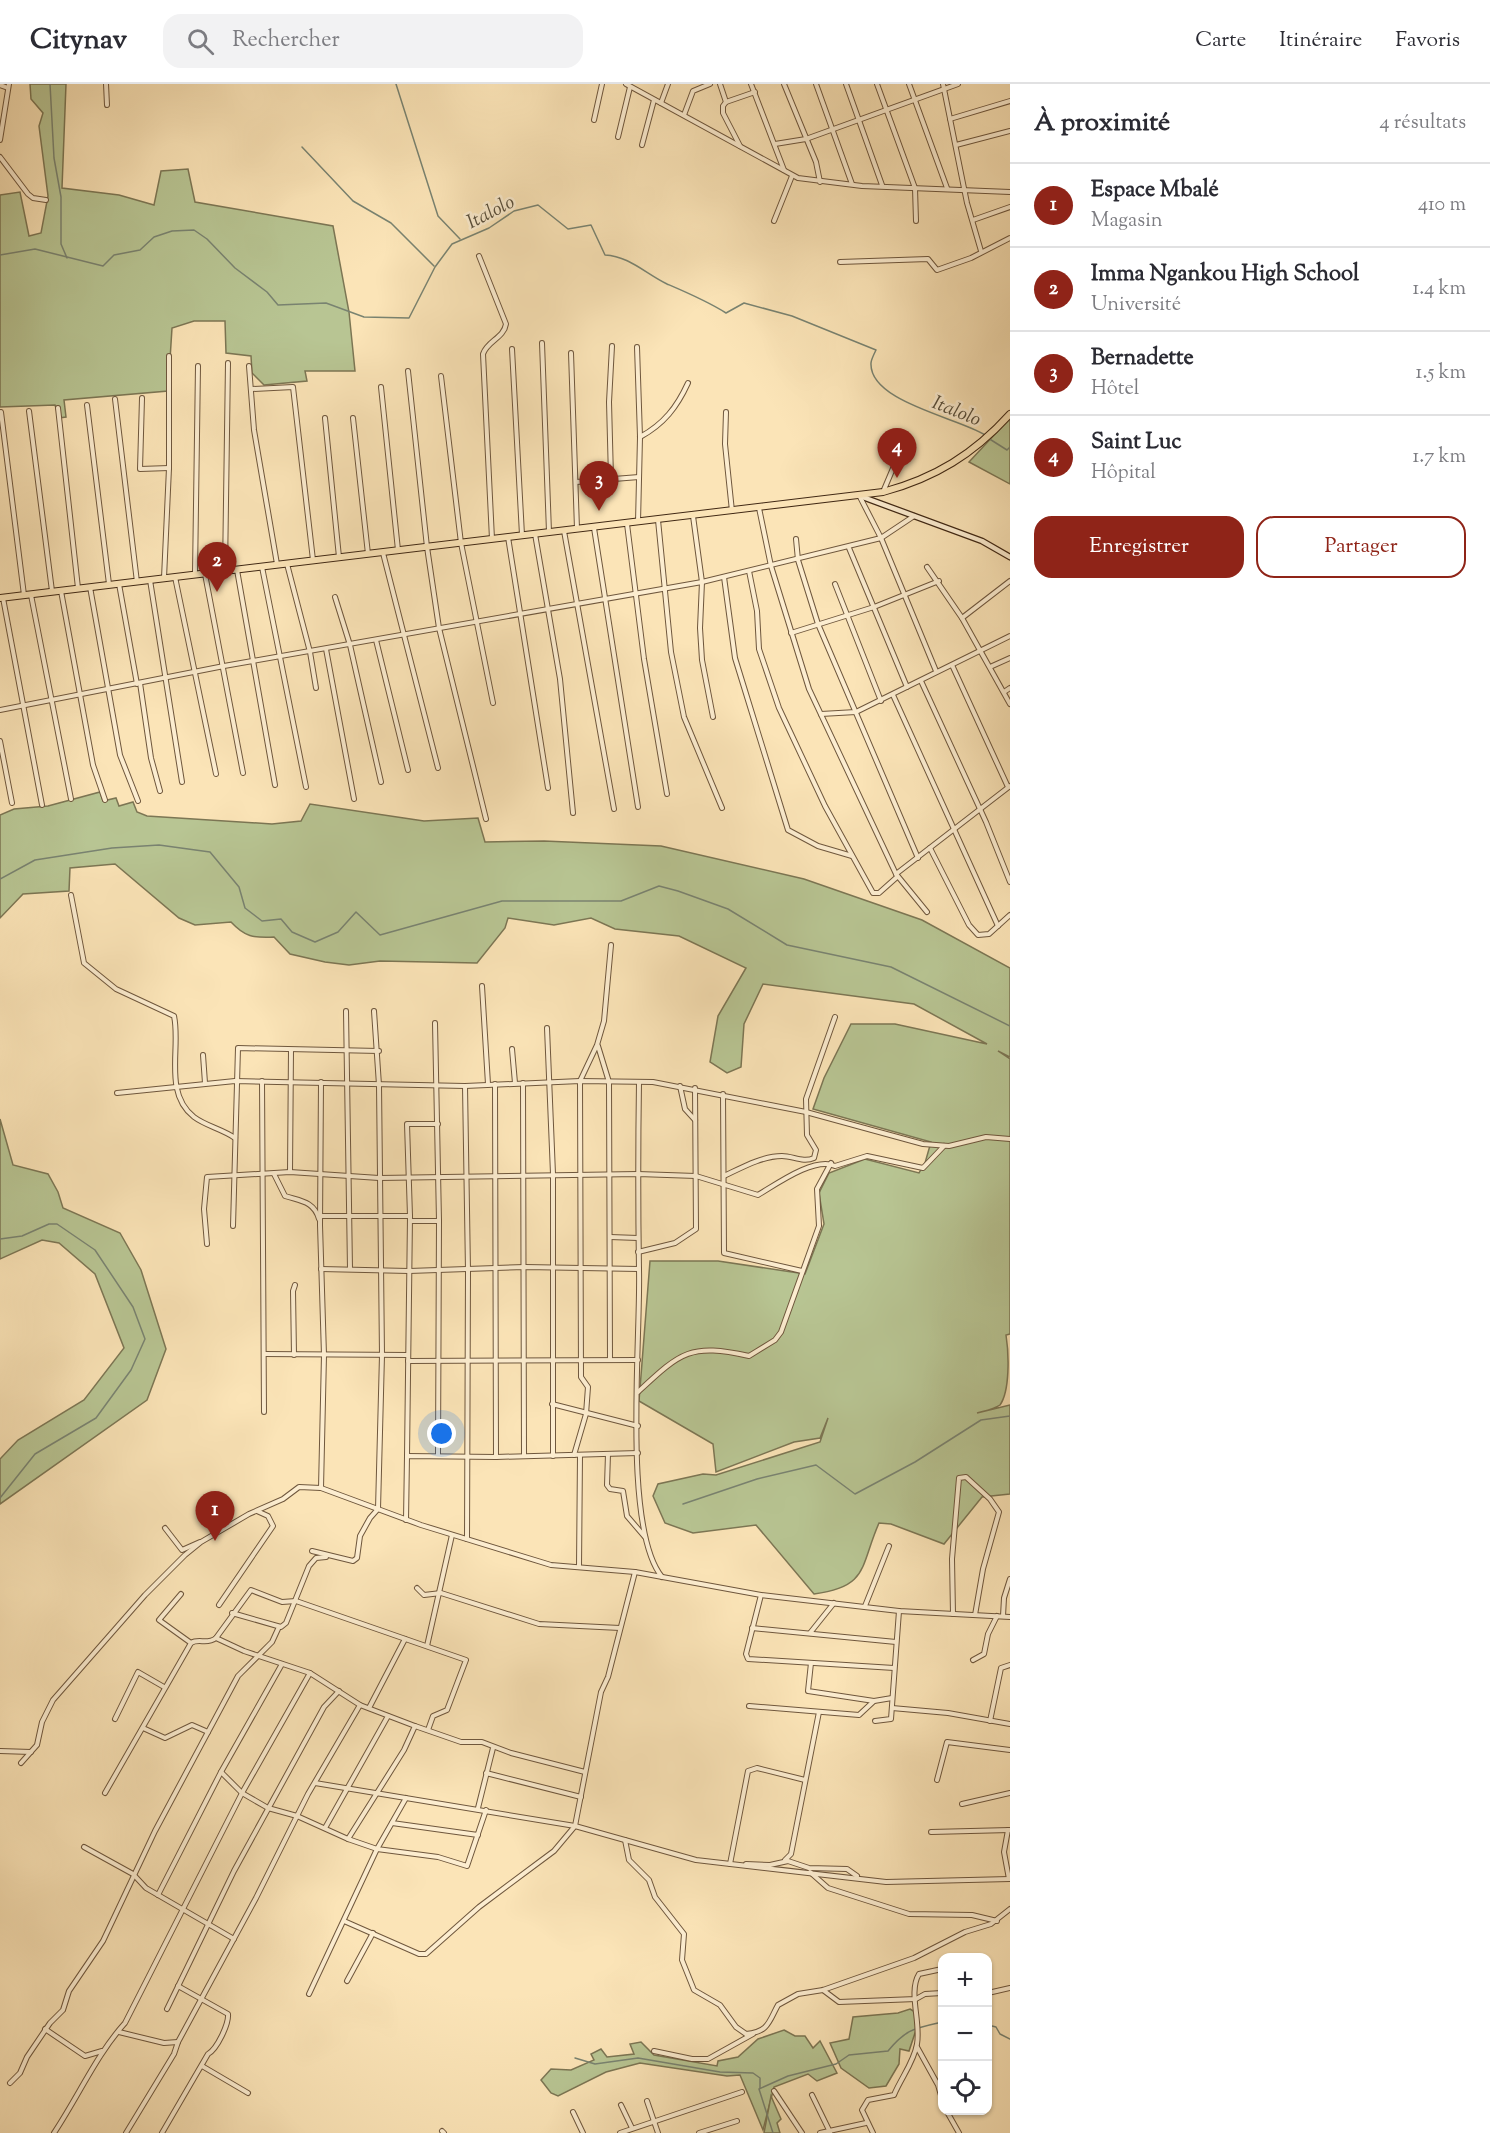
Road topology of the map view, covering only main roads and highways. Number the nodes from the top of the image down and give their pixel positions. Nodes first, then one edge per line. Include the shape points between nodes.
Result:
1 (1010, 414) edge
2 (2, 598) edge

1 - 2 highway via 985,440 932,476 883,492

